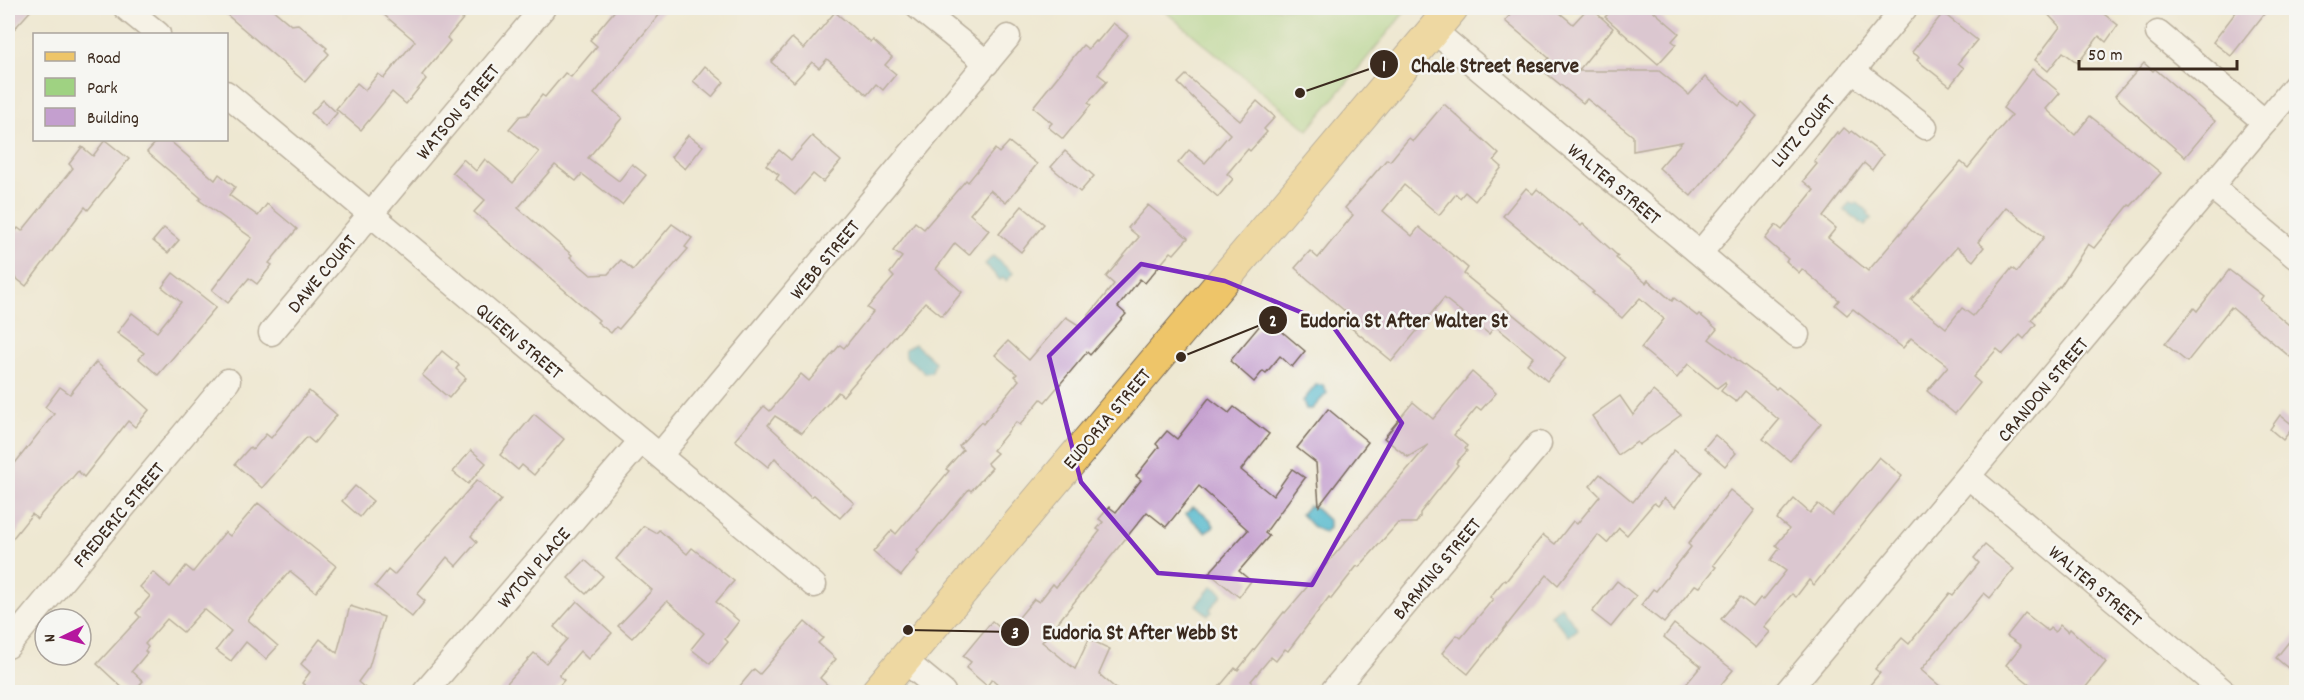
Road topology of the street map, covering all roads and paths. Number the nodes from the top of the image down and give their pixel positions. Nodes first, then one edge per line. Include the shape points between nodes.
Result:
1 (126, 8) edge
2 (543, 8) edge
3 (919, 8) edge
4 (1905, 8) edge
5 (1442, 19) edge
6 (157, 33) edge
7 (2158, 33) dead end
8 (1008, 37) dead end
9 (987, 63) junction
10 (1852, 70) junction
11 (2296, 85) edge
12 (228, 95) edge
13 (2265, 122) junction
14 (1925, 127) dead end
15 (2212, 187) junction
16 (371, 214) junction
17 (1700, 254) junction
18 (2296, 257) edge
19 (272, 333) dead end
20 (1797, 335) dead end
21 (228, 381) dead end
22 (640, 441) junction
23 (1539, 444) dead end
24 (660, 455) junction
25 (1969, 477) junction
26 (814, 585) dead end
27 (8, 646) edge
28 (904, 660) junction
29 (425, 693) edge
30 (877, 693) edge
31 (943, 693) edge
32 (1332, 693) edge
33 (1787, 693) edge
34 (2224, 693) edge

1 - 6 street
2 - 16 street, WATSON STREET
3 - 9 street
4 - 10 street, LUTZ COURT
5 - 17 street, WALTER STREET
5 - 28 main road, EUDORIA STREET
7 - 13 street
8 - 9 street, WEBB STREET
9 - 24 street, WEBB STREET
10 - 14 street
10 - 17 street, LUTZ COURT
11 - 13 street, CRANDON STREET
12 - 16 street, QUEEN STREET
13 - 15 street, CRANDON STREET
15 - 18 street
15 - 25 street, CRANDON STREET
16 - 19 street, DAWE COURT
16 - 22 street, QUEEN STREET
17 - 20 street, WALTER STREET
21 - 27 street, FREDERIC STREET
22 - 24 street, QUEEN STREET
22 - 29 street, WYTON PLACE
23 - 32 street, BARMING STREET
24 - 26 street, QUEEN STREET
25 - 33 street, CRANDON STREET
25 - 34 street, WALTER STREET
28 - 30 main road, EUDORIA STREET
28 - 31 street

